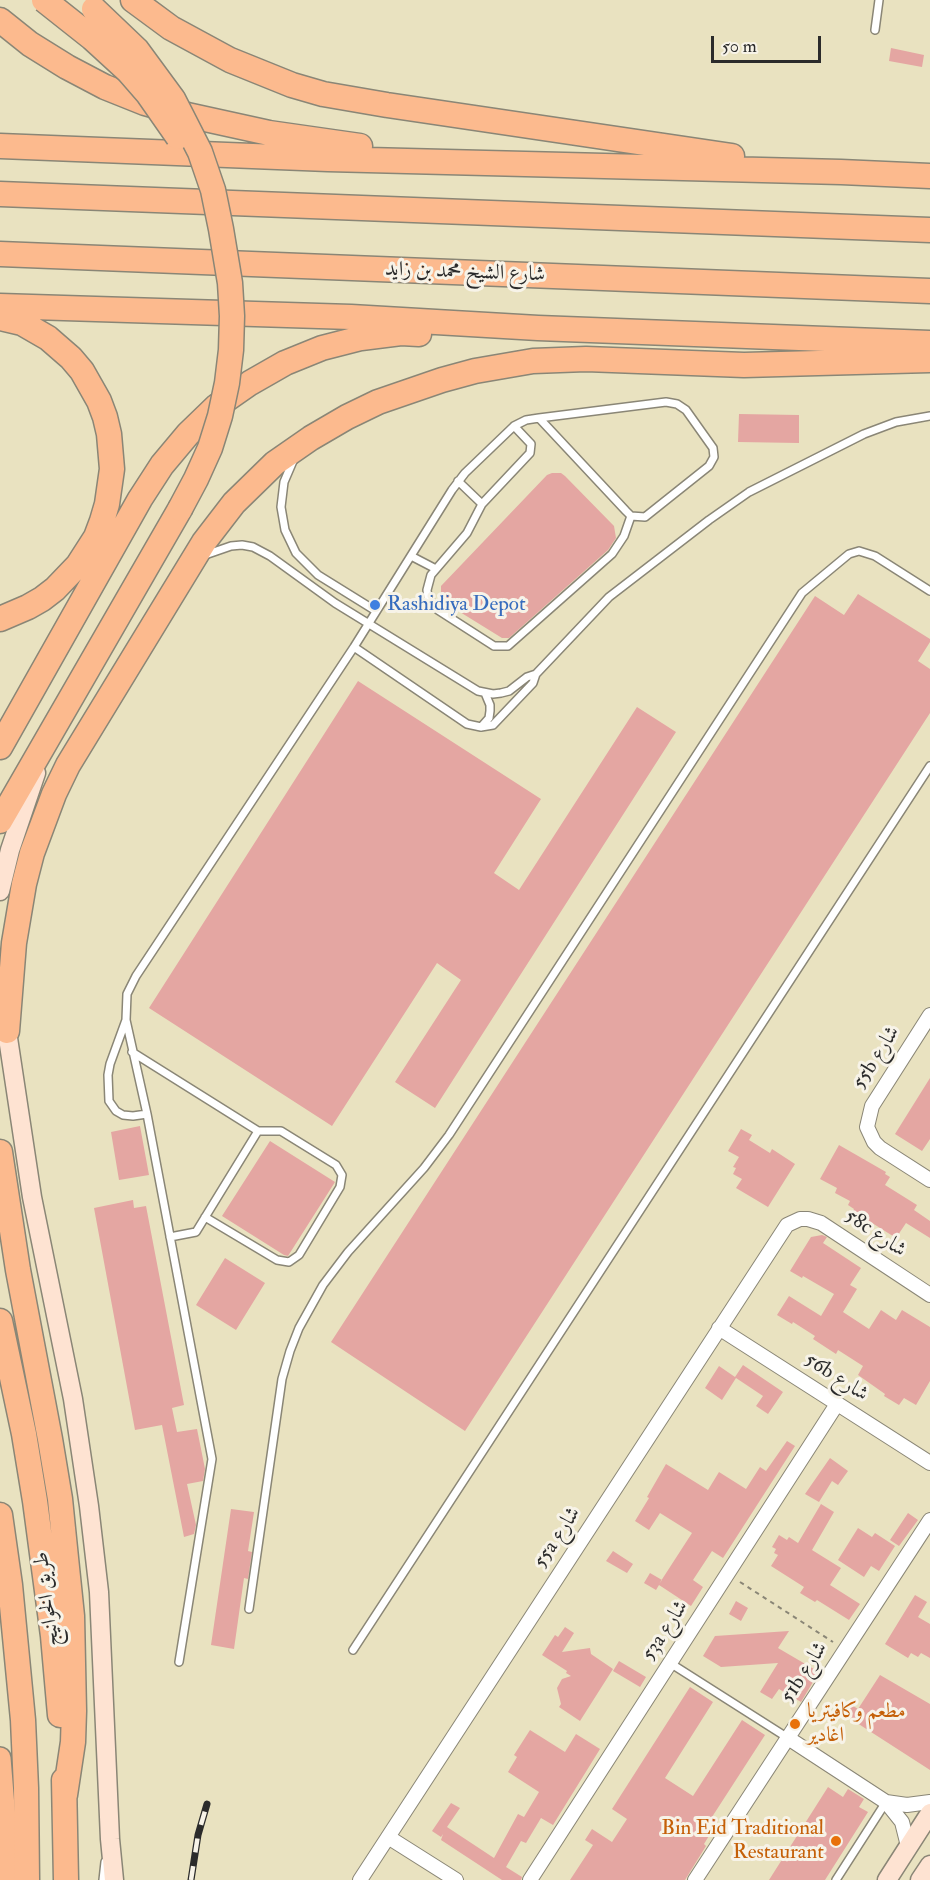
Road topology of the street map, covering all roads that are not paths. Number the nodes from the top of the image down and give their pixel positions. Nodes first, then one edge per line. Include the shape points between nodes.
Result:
1 (44, 0) edge
2 (132, 0) edge
3 (879, 0) edge
4 (89, 4) edge
5 (0, 20) edge
6 (875, 30) dead end
7 (0, 146) edge
8 (557, 164) junction
9 (841, 172) junction
10 (930, 176) edge
11 (0, 194) edge
12 (930, 230) edge
13 (224, 249) junction
14 (0, 254) edge
15 (930, 291) edge
16 (0, 306) edge
17 (0, 318) edge
18 (538, 328) junction
19 (930, 343) edge
20 (930, 360) edge
21 (930, 416) edge
22 (539, 418) junction
23 (514, 426) junction
24 (311, 438) junction
25 (458, 482) junction
26 (482, 504) junction
27 (631, 516) junction
28 (411, 556) junction
29 (436, 569) junction
30 (318, 575) junction
31 (183, 577) junction
32 (309, 585) junction
33 (930, 591) edge
34 (376, 611) junction
35 (0, 619) edge
36 (369, 624) junction
37 (354, 647) junction
38 (536, 674) junction
39 (485, 693) junction
40 (481, 728) junction
41 (50, 732) junction
42 (0, 747) edge
43 (930, 766) edge
44 (0, 821) edge
45 (0, 891) edge
46 (0, 992) edge
47 (930, 1015) edge
48 (126, 1020) junction
49 (7, 1030) junction
50 (132, 1052) junction
51 (147, 1114) junction
52 (258, 1131) junction
53 (0, 1152) edge
54 (930, 1180) edge
55 (0, 1208) edge
56 (205, 1217) junction
57 (793, 1221) joint
58 (170, 1237) junction
59 (18, 1270) junction
60 (930, 1295) edge
61 (0, 1321) edge
62 (719, 1328) junction
63 (837, 1404) junction
64 (930, 1464) edge
65 (0, 1515) edge
66 (930, 1520) edge
67 (249, 1609) dead end
68 (353, 1650) dead end
69 (179, 1662) dead end
70 (670, 1663) junction
71 (788, 1738) junction
72 (0, 1758) edge
73 (65, 1794) junction
74 (886, 1802) junction
75 (930, 1802) edge
76 (930, 1813) edge
77 (388, 1837) junction
78 (110, 1839) junction
79 (909, 1846) junction
80 (930, 1865) edge
81 (10, 1880) edge
82 (27, 1880) edge
83 (66, 1880) edge
84 (103, 1880) edge
85 (114, 1880) edge
86 (360, 1880) edge
87 (456, 1880) edge
88 (530, 1880) edge
89 (695, 1880) edge
90 (836, 1880) edge
91 (887, 1880) edge
92 (920, 1880) edge

1 - 13 highway, bridge via 128,71 166,118 197,170
2 - 9 highway via 171,28 230,60 323,94
3 - 6 lane
4 - 13 highway, bridge via 144,58 183,116 207,171
5 - 8 highway via 39,50 105,87 187,115 353,146
7 - 8 highway
8 - 9 highway
9 - 10 highway
11 - 12 highway
13 - 41 highway, bridge via 230,283 231,350 220,416 210,448 180,509
14 - 15 highway, شارع الشيخ محمد بن زايد
16 - 18 highway via 351,317
17 - 35 highway via 22,323 48,338 82,371 105,417 112,469 107,504 96,537 78,565 42,599
18 - 19 highway
18 - 42 highway via 502,334 401,333 361,338 285,363 249,382 217,406 162,465 140,499
20 - 24 highway via 768,364 533,361 475,371 410,390 347,417
21 - 38 lane via 896,422 864,434 750,492 609,597
22 - 23 lane
22 - 27 lane
22 - 27 lane via 666,402 686,410 713,447 712,462 651,514
23 - 25 lane
23 - 26 lane via 531,444 530,453
24 - 30 lane via 288,469 281,507 285,530 296,553
24 - 31 highway via 275,463 234,503
25 - 26 lane
25 - 28 lane
26 - 29 lane via 467,533
27 - 29 lane via 612,554 508,646 494,646 432,605 427,590
28 - 29 lane
28 - 34 lane
30 - 32 lane
30 - 34 lane
31 - 32 lane via 208,553 242,545 270,556
31 - 49 highway via 68,765 42,823 18,915
32 - 36 lane
33 - 67 lane via 875,556 859,551 849,554 802,593 449,1135 323,1285 299,1328 282,1379
34 - 36 lane
36 - 37 lane
36 - 39 lane
37 - 40 lane via 467,724
37 - 48 lane via 135,976 127,994
38 - 39 lane via 501,693
38 - 40 lane via 533,683 499,720
39 - 40 lane via 490,711
41 - 44 highway
41 - 45 street
43 - 68 lane
46 - 49 street
47 - 54 street, 55b شارع via 872,1106 867,1127 880,1148
48 - 50 lane
48 - 51 lane via 110,1064 108,1101 123,1115
49 - 78 street via 32,1197 73,1399 90,1506 99,1592
50 - 51 lane
50 - 52 lane
51 - 58 lane
52 - 56 lane
52 - 56 lane via 281,1131 336,1165 342,1175 340,1187 298,1255 289,1262 277,1260
53 - 59 highway
55 - 59 highway
56 - 58 lane via 196,1232
57 - 60 street, 58c شارع via 808,1219 822,1224
57 - 62 street, 55a شارع via 778,1237
58 - 69 lane via 212,1459
59 - 73 highway via 60,1498 72,1616 73,1742
61 - 73 highway, طريق الخوانيج via 24,1434 43,1557
62 - 63 street, 56b شارع
62 - 77 street, 55a شارع
63 - 64 street, 56b شارع
63 - 70 street, 53a شارع
65 - 82 highway, طريق الخوانيج via 23,1720
66 - 71 street, 51b شارع
70 - 71 lane
70 - 88 street, 53a شارع
71 - 74 street
71 - 89 street, 51b شارع
72 - 81 main road
73 - 83 highway, طريق الخوانيج
74 - 75 street
74 - 79 street via 902,1822
74 - 90 lane
76 - 79 street
77 - 86 street, 55a شارع
77 - 87 street
78 - 84 lane
78 - 85 street
79 - 91 street
80 - 92 street

